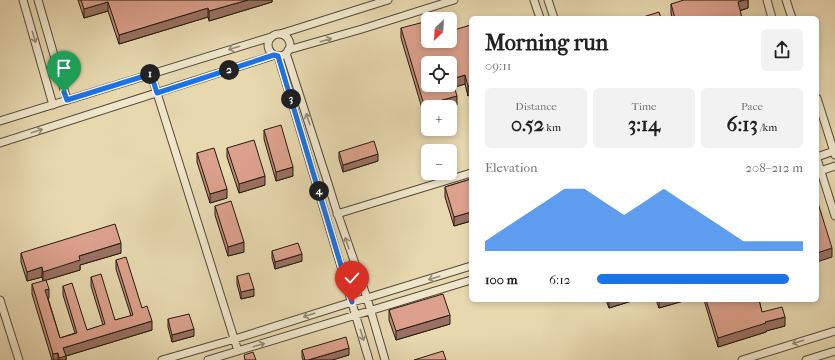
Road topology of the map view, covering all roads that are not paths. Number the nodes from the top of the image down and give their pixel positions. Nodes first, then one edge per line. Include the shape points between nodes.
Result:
1 (23, 0) edge
2 (38, 0) edge
3 (388, 0) edge
4 (454, 0) edge
5 (534, 0) edge
6 (548, 0) edge
7 (767, 0) edge
8 (786, 0) edge
9 (374, 2) edge
10 (539, 16) edge
11 (553, 16) edge
12 (771, 16) edge
13 (791, 16) edge
14 (280, 34) junction
15 (271, 37) junction
16 (287, 52) junction
17 (276, 56) junction
18 (151, 74) junction
19 (157, 93) junction
20 (67, 100) junction
21 (54, 104) junction
22 (819, 104) edge
23 (0, 120) edge
24 (0, 143) edge
25 (834, 153) edge
26 (819, 157) edge
27 (835, 166) edge
28 (819, 171) edge
29 (469, 174) edge
30 (326, 177) junction
31 (315, 180) junction
32 (337, 214) junction
33 (835, 216) edge
34 (469, 267) edge
35 (463, 269) junction
36 (469, 281) edge
37 (366, 298) junction
38 (0, 300) edge
39 (352, 302) junction
40 (370, 311) junction
41 (356, 316) junction
42 (835, 331) edge
43 (235, 339) junction
44 (238, 351) junction
45 (835, 351) edge
46 (19, 360) edge
47 (162, 360) edge
48 (208, 360) edge
49 (369, 360) edge
50 (385, 360) edge
51 (742, 360) edge
52 (806, 360) edge

1 -> 21 street
2 - 20 street
3 - 9 street
16 -> 4 street
5 - 10 street
6 - 11 street
7 - 12 street
8 - 13 street
9 - 14 street
14 - 15 street
14 - 16 street via 289,41
15 - 17 street via 268,48
15 -> 18 street
16 - 17 street
30 -> 16 street
17 - 19 street
17 - 31 street
18 - 19 street
18 - 20 street
24 -> 19 street
19 - 43 street
20 - 21 street
21 - 23 street
22 - 25 street
25 - 26 street
27 - 28 street
28 - 33 street
29 - 32 street
30 - 31 street
30 - 32 street
31 - 39 street
37 -> 32 street
34 - 35 street
35 - 36 street
35 -> 37 street
36 - 40 street
37 - 39 street
37 - 40 street
38 - 46 street
39 - 41 street
39 -> 43 street
40 - 41 street
40 - 50 street
44 -> 41 street
41 -> 49 street
42 -> 51 street
43 - 44 street
43 - 47 street
44 - 48 street
45 - 52 street

